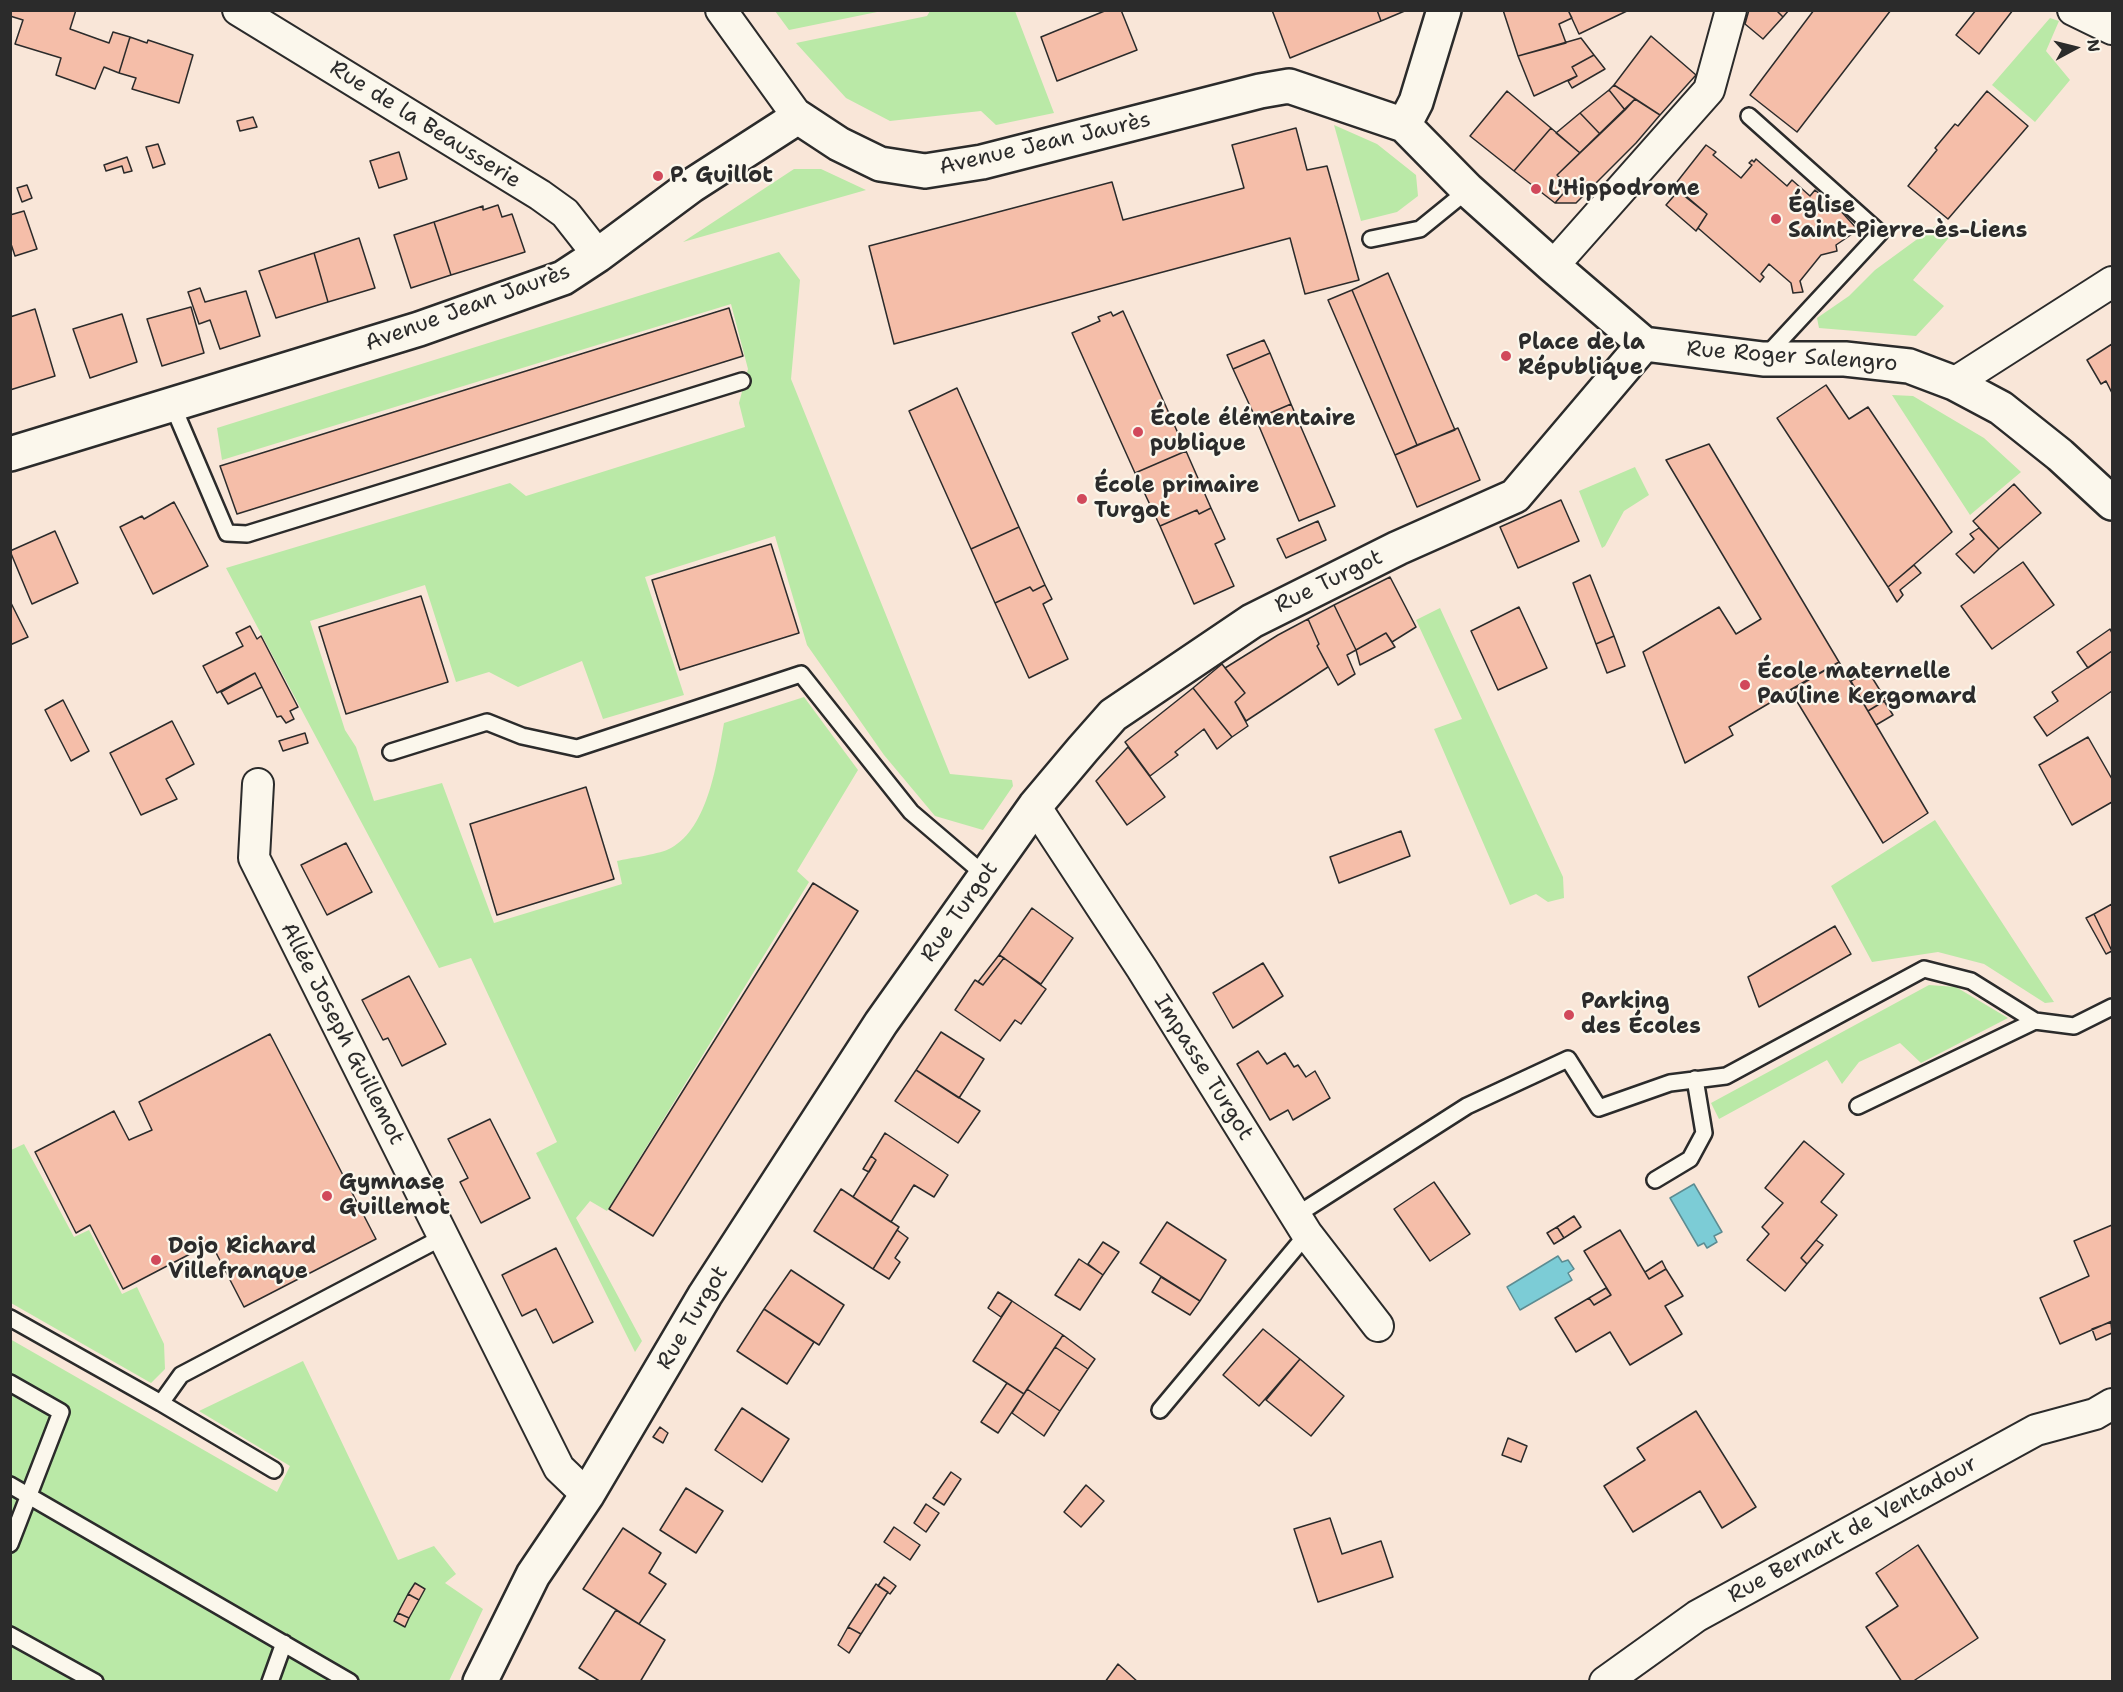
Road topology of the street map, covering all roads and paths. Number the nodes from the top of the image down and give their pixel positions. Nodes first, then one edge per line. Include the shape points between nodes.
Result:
1 (238, 10) edge
2 (721, 10) edge
3 (1444, 10) edge
4 (1731, 10) edge
5 (2073, 10) edge
6 (2112, 29) edge
7 (1749, 116) dead end
8 (798, 117) junction
9 (1404, 125) junction
10 (1468, 189) junction
11 (1371, 239) dead end
12 (598, 255) junction
13 (1552, 266) junction
14 (2112, 282) edge
15 (1644, 344) junction
16 (1763, 359) junction
17 (742, 381) dead end
18 (1954, 383) junction
19 (172, 404) junction
20 (10, 454) edge
21 (2112, 503) edge
22 (391, 752) dead end
23 (258, 784) dead end
24 (1035, 806) junction
25 (986, 876) junction
26 (2112, 1007) edge
27 (2036, 1021) junction
28 (1695, 1079) junction
29 (1858, 1106) dead end
30 (1654, 1180) dead end
31 (1301, 1225) junction
32 (443, 1237) junction
33 (10, 1318) edge
34 (1378, 1326) dead end
35 (10, 1383) edge
36 (161, 1403) junction
37 (2112, 1404) edge
38 (1160, 1410) dead end
39 (274, 1470) dead end
40 (10, 1485) edge
41 (587, 1495) junction
42 (29, 1496) junction
43 (10, 1544) edge
44 (10, 1635) edge
45 (284, 1643) junction
46 (95, 1682) edge
47 (270, 1682) edge
48 (350, 1682) edge
49 (480, 1682) edge
50 (1605, 1682) edge

1 - 12 street, Rue de la Beausserie via 540,195 565,213
2 - 8 street
3 - 9 main road via 1416,102
4 - 13 street via 1709,90
5 - 6 street
7 - 16 lane via 1880,233
8 - 9 main road, Avenue Jean Jaurès via 839,144 880,164 925,171 982,162 1289,86
8 - 12 main road, Avenue Jean Jaurès via 691,186
9 - 10 main road
10 - 11 lane via 1420,229
10 - 13 main road
12 - 19 main road, Avenue Jean Jaurès via 563,278 429,326
13 - 15 main road
14 - 18 street
15 - 16 main road, Rue Roger Salengro
15 - 24 main road, Rue Turgot via 1515,496 1398,548 1252,621 1113,715
16 - 18 main road, Rue Roger Salengro via 1845,359 1909,366
17 - 19 lane via 247,534 227,532
18 - 21 main road, Rue Roger Salengro via 2001,408
19 - 20 main road, Avenue Jean Jaurès
22 - 25 lane via 487,722 522,736 577,748 801,674 911,812
23 - 32 street, Allée Joseph Guillemot via 254,858
24 - 25 main road, Rue Turgot
24 - 31 street, Impasse Turgot
25 - 41 main road, Rue Turgot via 880,1023 705,1295
26 - 27 lane via 2074,1026
27 - 28 lane via 1971,981 1924,969 1726,1076
27 - 29 lane
28 - 30 lane via 1704,1133 1690,1159
28 - 31 lane via 1670,1083 1599,1108 1568,1059 1467,1106
31 - 34 street, Impasse Turgot
31 - 38 lane
32 - 36 lane via 181,1375
32 - 41 street, Allée Joseph Guillemot via 559,1468
33 - 36 lane
35 - 42 lane via 61,1412
36 - 39 lane
37 - 50 street, Rue Bernart de Ventadour via 2095,1414 2036,1430 1697,1616
40 - 42 lane
41 - 49 main road, Rue Turgot via 533,1575
42 - 43 lane
42 - 45 lane
44 - 46 lane
45 - 47 lane
45 - 48 lane

